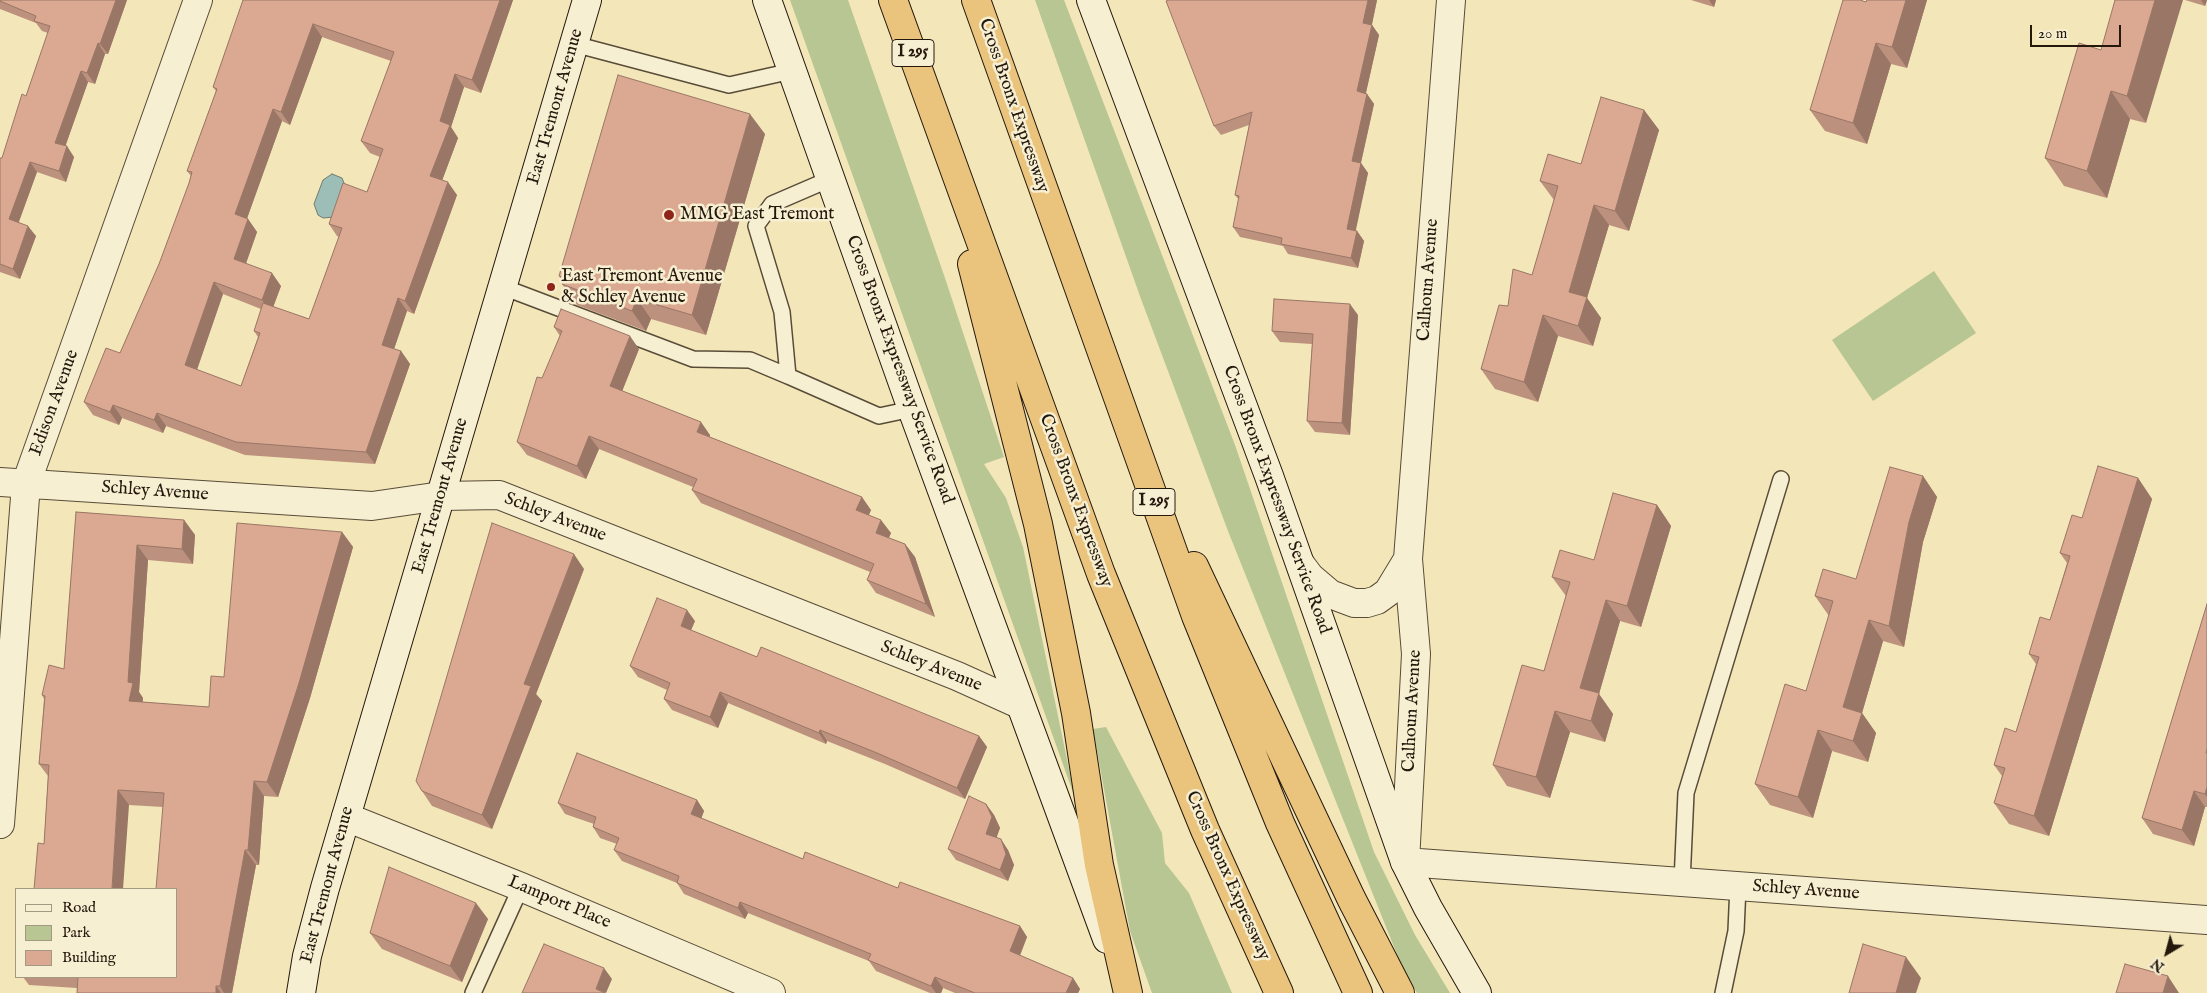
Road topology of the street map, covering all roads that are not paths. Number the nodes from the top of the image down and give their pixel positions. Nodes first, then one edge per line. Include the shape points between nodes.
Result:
1 (198, 0) edge
2 (587, 0) edge
3 (767, 0) edge
4 (893, 0) edge
5 (976, 0) edge
6 (1091, 0) edge
7 (1451, 0) edge
8 (574, 44) junction
9 (792, 71) junction
10 (932, 105) junction
11 (830, 178) junction
12 (503, 287) junction
13 (788, 376) junction
14 (1120, 408) junction
15 (912, 409) junction
16 (1781, 479) dead end
17 (13, 483) edge
18 (441, 496) junction
19 (1408, 559) junction
20 (1301, 565) junction
21 (1019, 704) junction
22 (346, 817) junction
23 (0, 824) edge
24 (1405, 862) junction
25 (1682, 882) junction
26 (1738, 886) junction
27 (521, 887) junction
28 (2207, 920) edge
29 (301, 993) edge
30 (473, 993) edge
31 (771, 993) edge
32 (1127, 993) edge
33 (1279, 993) edge
34 (1358, 993) edge
35 (1400, 993) edge
36 (1477, 993) edge
37 (1723, 993) edge

1 - 17 street, Edison Avenue
2 - 8 street, East Tremont Avenue
3 - 9 street, Cross Bronx Expressway Service Road
4 - 10 highway, Cross Bronx Expressway / I 295
5 - 14 highway, Cross Bronx Expressway / I 295
6 - 20 street, Cross Bronx Expressway Service Road
7 - 19 street, Calhoun Avenue
8 - 9 lane via 729,85
8 - 12 street, East Tremont Avenue
9 - 11 street, Cross Bronx Expressway Service Road
10 - 32 highway via 1038,524 1076,713 1099,865
10 - 33 highway, Cross Bronx Expressway / I 295 via 1101,574 1205,830
11 - 13 lane via 772,204 756,226 782,312
11 - 15 street, Cross Bronx Expressway Service Road
12 - 13 lane via 693,359 750,360
12 - 18 street, East Tremont Avenue
13 - 15 lane via 879,416
14 - 34 highway, Cross Bronx Expressway / I 295 via 1237,722
14 - 35 highway via 1350,898
15 - 21 street, Cross Bronx Expressway Service Road
16 - 25 lane via 1686,793
17 - 18 street, Schley Avenue via 372,506
17 - 23 street, Edison Avenue
18 - 21 street, Schley Avenue via 499,495 957,676
18 - 22 street, East Tremont Avenue
19 - 20 street, Calhoun Avenue via 1388,592 1367,603 1354,603 1330,594
19 - 24 street, Calhoun Avenue via 1416,654
20 - 24 street, Cross Bronx Expressway Service Road
21 - 32 street, Cross Bronx Expressway Service Road
22 - 27 street, Lamport Place
22 - 29 street, East Tremont Avenue via 314,926
24 - 25 street, Schley Avenue
24 - 36 street, Cross Bronx Expressway Service Road
25 - 26 street, Schley Avenue
26 - 28 street, Schley Avenue
26 - 37 lane via 1734,940
27 - 30 lane
27 - 31 street, Lamport Place

